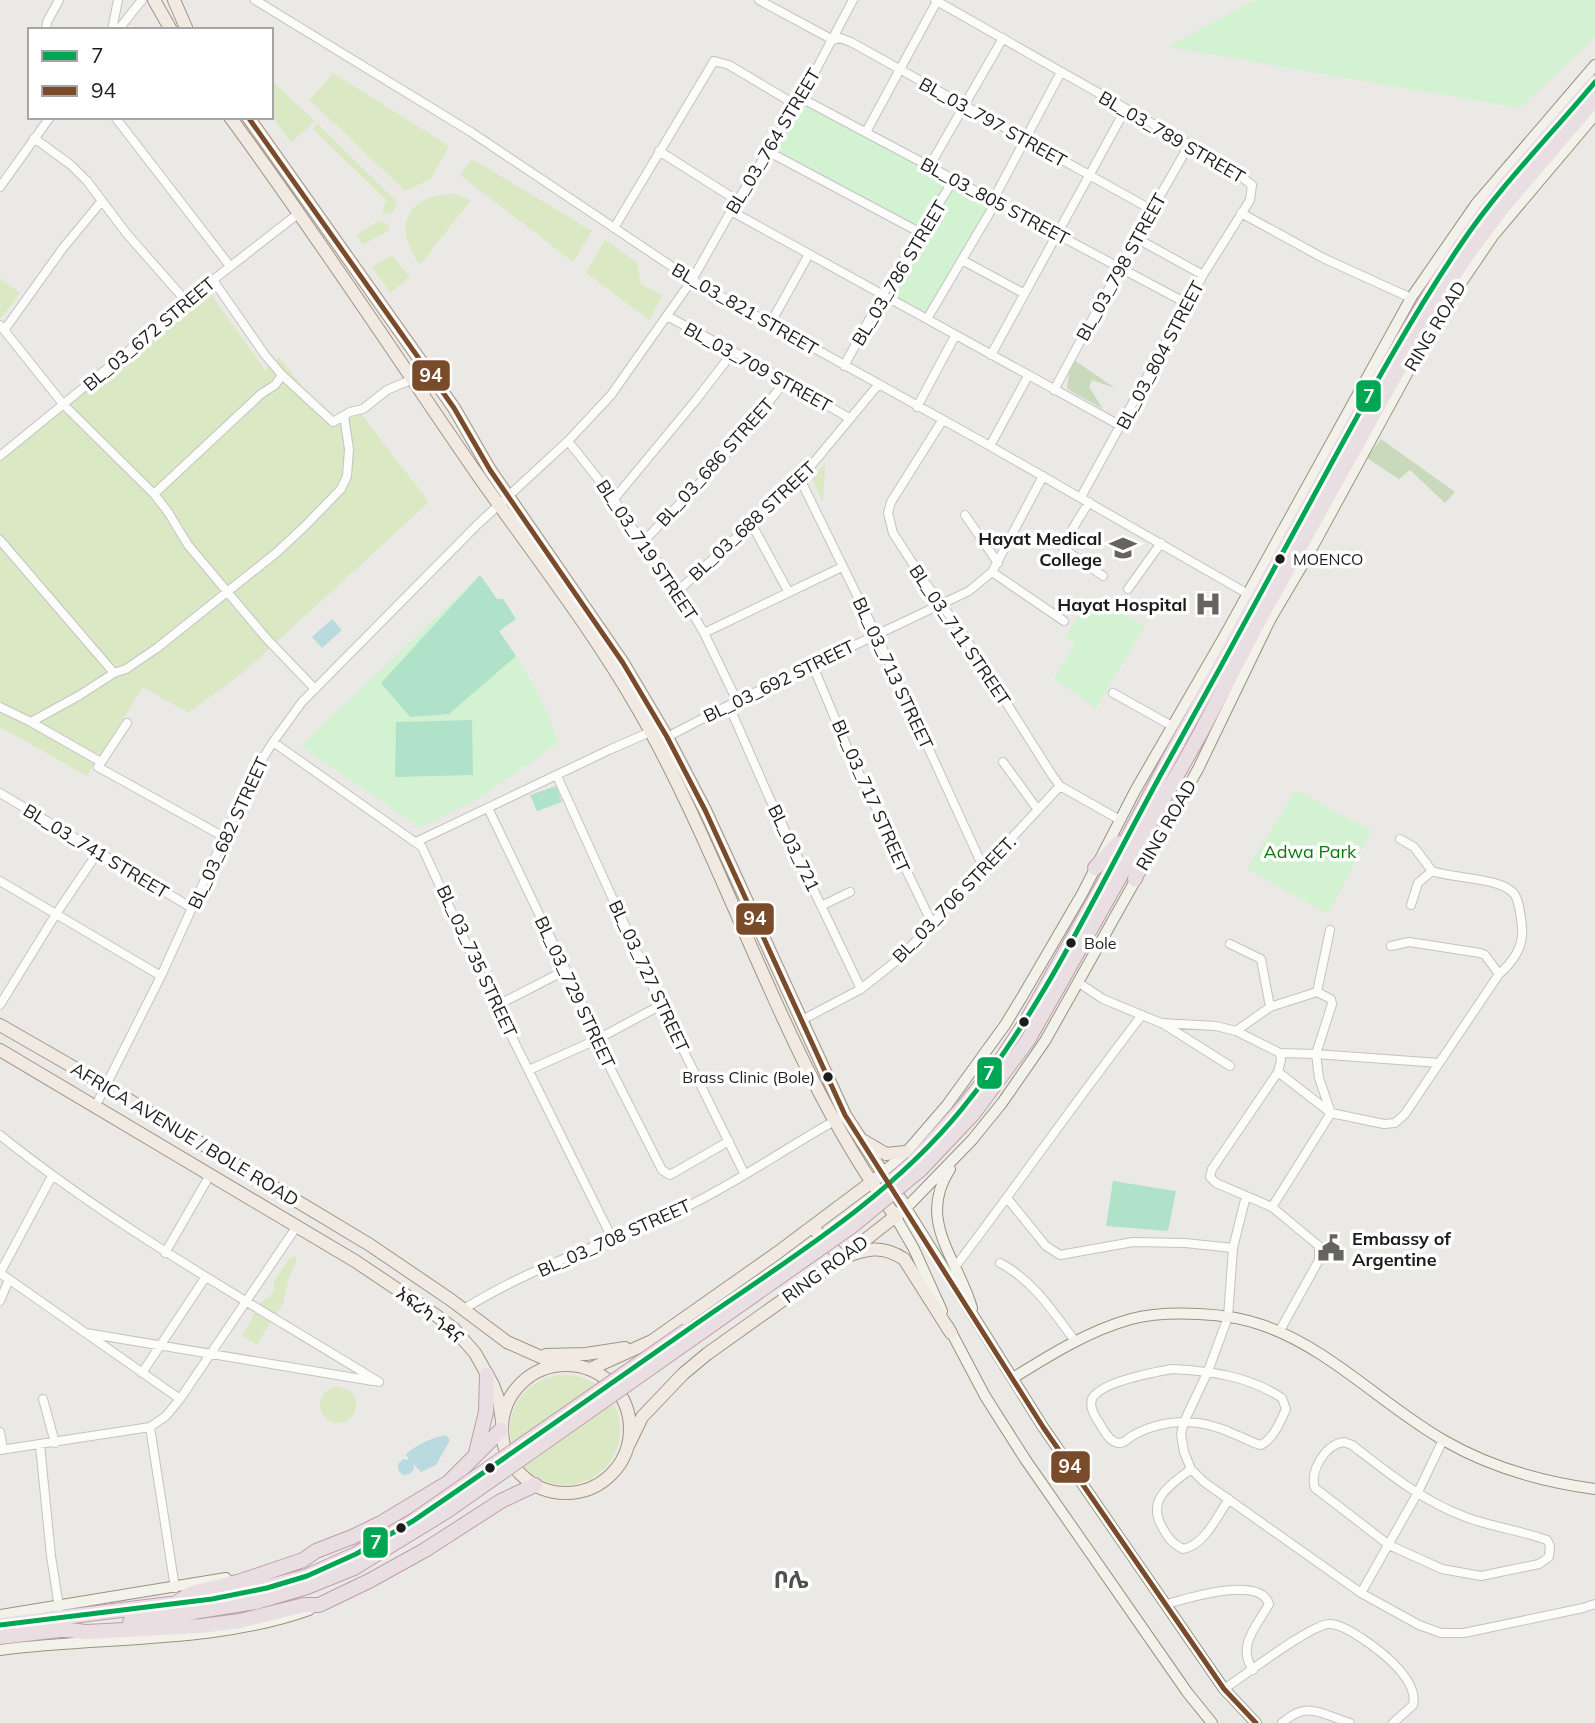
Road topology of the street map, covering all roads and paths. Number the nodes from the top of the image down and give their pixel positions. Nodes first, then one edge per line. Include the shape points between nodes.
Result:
1 (59, 0) edge
2 (118, 0) edge
3 (142, 0) edge
4 (154, 0) edge
5 (174, 0) edge
6 (256, 0) edge
7 (759, 0) edge
8 (853, 0) edge
9 (936, 1) edge
10 (46, 28) edge
11 (112, 28) edge
12 (120, 28) edge
13 (170, 28) edge
14 (186, 28) edge
15 (1003, 38) junction
16 (833, 40) junction
17 (1595, 65) edge
18 (899, 70) junction
19 (1061, 72) junction
20 (1595, 82) edge
21 (1595, 99) edge
22 (799, 101) junction
23 (964, 105) junction
24 (1125, 110) junction
25 (1595, 115) edge
26 (48, 119) edge
27 (117, 119) edge
28 (231, 119) edge
29 (249, 119) edge
30 (866, 132) junction
31 (34, 138) junction
32 (1026, 140) junction
33 (1189, 145) junction
34 (659, 151) junction
35 (769, 152) junction
36 (929, 167) junction
37 (1088, 176) junction
38 (954, 179) junction
39 (0, 187) edge
40 (737, 201) junction
41 (994, 201) junction
42 (101, 202) junction
43 (731, 211) junction
44 (1152, 211) junction
45 (299, 213) junction
46 (1241, 213) junction
47 (614, 228) junction
48 (921, 233) junction
49 (1056, 234) junction
50 (1136, 238) junction
51 (337, 256) junction
52 (808, 256) junction
53 (962, 260) junction
54 (230, 266) junction
55 (1119, 268) junction
56 (1203, 275) junction
57 (213, 280) junction
58 (692, 280) junction
59 (1024, 293) junction
60 (882, 296) junction
61 (1411, 298) junction
62 (186, 301) junction
63 (1188, 304) junction
64 (667, 316) junction
65 (927, 319) junction
66 (770, 324) junction
67 (3, 327) edge
68 (955, 336) junction
69 (733, 352) junction
70 (991, 355) junction
71 (844, 366) junction
72 (282, 375) junction
73 (1028, 376) junction
74 (413, 379) junction
75 (786, 382) junction
76 (878, 385) junction
77 (1054, 390) junction
78 (63, 404) junction
79 (917, 407) junction
80 (344, 416) junction
81 (849, 418) junction
82 (942, 421) junction
83 (1121, 426) junction
84 (568, 441) junction
85 (990, 446) junction
86 (0, 456) edge
87 (1043, 476) junction
88 (800, 479) junction
89 (154, 494) junction
90 (1080, 497) junction
91 (614, 499) junction
92 (504, 501) junction
93 (1089, 502) junction
94 (965, 515) dead end
95 (751, 523) junction
96 (0, 540) edge
97 (644, 541) junction
98 (1161, 543) junction
99 (998, 563) junction
100 (842, 567) junction
101 (992, 572) junction
102 (1103, 576) dead end
103 (1128, 589) dead end
104 (228, 590) junction
105 (679, 590) junction
106 (788, 591) junction
107 (1248, 594) junction
108 (943, 604) junction
109 (1065, 621) dead end
110 (704, 633) junction
111 (876, 634) junction
112 (813, 666) junction
113 (114, 673) junction
114 (315, 689) junction
115 (1113, 693) dead end
116 (737, 701) junction
117 (729, 706) junction
118 (0, 707) edge
119 (31, 722) junction
120 (127, 723) dead end
121 (1171, 726) junction
122 (650, 732) junction
123 (667, 737) junction
124 (272, 742) junction
125 (101, 762) junction
126 (1003, 762) dead end
127 (557, 776) junction
128 (1060, 786) junction
129 (0, 793) edge
130 (488, 808) junction
131 (705, 810) junction
132 (1038, 810) junction
133 (1157, 811) junction
134 (692, 815) junction
135 (1139, 818) junction
136 (1120, 820) junction
137 (223, 836) junction
138 (1400, 839) dead end
139 (416, 842) junction
140 (98, 852) junction
141 (1095, 868) junction
142 (984, 869) junction
143 (1432, 871) junction
144 (1135, 879) junction
145 (0, 881) edge
146 (1109, 884) junction
147 (850, 892) dead end
148 (1411, 905) dead end
149 (821, 906) junction
150 (192, 908) junction
151 (56, 914) junction
152 (933, 925) junction
153 (1330, 930) dead end
154 (1230, 944) dead end
155 (1391, 946) dead end
156 (566, 970) junction
157 (1499, 974) junction
158 (161, 976) junction
159 (1079, 983) junction
160 (861, 989) junction
161 (1317, 992) junction
162 (0, 1004) edge
163 (661, 1005) junction
164 (496, 1006) junction
165 (1270, 1007) junction
166 (1142, 1015) junction
167 (800, 1021) junction
168 (1161, 1023) junction
169 (0, 1025) edge
170 (1236, 1031) junction
171 (596, 1040) junction
172 (0, 1050) edge
173 (1280, 1053) junction
174 (1316, 1054) junction
175 (1439, 1063) junction
176 (1230, 1066) dead end
177 (529, 1070) junction
178 (1278, 1072) junction
179 (822, 1083) junction
180 (107, 1086) junction
181 (95, 1107) junction
182 (1331, 1113) junction
183 (840, 1118) junction
184 (855, 1132) junction
185 (0, 1135) edge
186 (729, 1141) junction
187 (905, 1152) junction
188 (957, 1157) junction
189 (744, 1173) junction
190 (882, 1173) junction
191 (210, 1175) junction
192 (52, 1176) junction
193 (871, 1183) junction
194 (1246, 1196) junction
195 (1007, 1198) junction
196 (1272, 1206) junction
197 (900, 1212) junction
198 (297, 1226) junction
199 (812, 1227) junction
200 (612, 1238) junction
201 (369, 1245) joint
202 (1233, 1248) junction
203 (165, 1253) junction
204 (842, 1258) junction
205 (355, 1261) joint
206 (1000, 1263) dead end
207 (955, 1267) junction
208 (0, 1273) edge
209 (205, 1278) junction
210 (9, 1279) junction
211 (0, 1301) edge
212 (247, 1304) junction
213 (464, 1309) junction
214 (1228, 1317) junction
215 (975, 1320) junction
216 (1279, 1332) junction
217 (86, 1333) junction
218 (951, 1333) junction
219 (652, 1341) junction
220 (1075, 1341) junction
221 (537, 1354) junction
222 (559, 1365) junction
223 (590, 1369) junction
224 (1208, 1370) junction
225 (142, 1373) junction
226 (488, 1375) junction
227 (1013, 1378) junction
228 (379, 1382) junction
229 (43, 1399) dead end
230 (180, 1399) junction
231 (1184, 1422) junction
232 (501, 1425) junction
233 (150, 1427) junction
234 (0, 1432) edge
235 (1443, 1440) junction
236 (55, 1443) junction
237 (629, 1444) junction
238 (40, 1445) junction
239 (2, 1449) edge
240 (474, 1459) junction
241 (1191, 1469) junction
242 (535, 1485) junction
243 (1594, 1491) edge
244 (1417, 1494) junction
245 (1229, 1499) junction
246 (1389, 1545) junction
247 (316, 1551) junction
248 (307, 1582) junction
249 (175, 1588) junction
250 (1361, 1593) junction
251 (174, 1604) junction
252 (1167, 1604) junction
253 (1595, 1604) edge
254 (319, 1605) junction
255 (59, 1607) junction
256 (0, 1615) edge
257 (0, 1625) edge
258 (60, 1629) junction
259 (0, 1637) edge
260 (0, 1650) edge
261 (1254, 1670) junction
262 (1224, 1689) junction
263 (1212, 1723) edge
264 (1256, 1723) edge
265 (1282, 1723) edge
266 (1350, 1723) edge
267 (1394, 1723) edge

1 - 10 street
2 - 11 street
3 - 12 street
4 - 13 main road
5 - 14 main road
6 - 47 street, BL_03_821 STREET via 471,132
7 - 16 street, BL_03_797 STREET
8 - 16 street, BL_03_764 STREET
9 - 15 street, BL_03_789 STREET
9 - 18 street
15 - 19 street, BL_03_789 STREET
15 - 23 street
16 - 18 street, BL_03_797 STREET via 845,39
16 - 22 street, BL_03_764 STREET
17 - 61 street, RING ROAD via 1476,204
18 - 23 street, BL_03_797 STREET
18 - 30 street
19 - 24 street, BL_03_789 STREET
19 - 32 street
20 - 135 highway, RING ROAD via 1506,184 1437,282 1359,414
21 - 133 highway, RING ROAD via 1503,206 1432,309
22 - 30 street, BL_03_805 STREET
22 - 34 street, BL_03_805 STREET via 715,61
22 - 35 street, BL_03_764 STREET
23 - 32 street, BL_03_797 STREET
23 - 36 street
24 - 33 street, BL_03_789 STREET
24 - 37 street
25 - 144 street, RING ROAD via 1493,236 1438,317 1270,620 1198,769
26 - 31 street
27 - 54 street
28 - 45 main road
29 - 51 main road
30 - 36 street, BL_03_805 STREET
31 - 39 street
31 - 42 street via 71,165
32 - 37 street, BL_03_797 STREET
32 - 41 street
33 - 44 street, BL_03_798 STREET
33 - 46 street, BL_03_789 STREET via 1252,185 1250,200
34 - 40 street
34 - 47 street
35 - 40 street, BL_03_764 STREET
35 - 48 street
36 - 38 street, BL_03_805 STREET
37 - 44 street, BL_03_797 STREET
37 - 49 street
38 - 41 street, BL_03_805 STREET
38 - 48 street, BL_03_786 STREET
40 - 43 street, BL_03_764 STREET
41 - 49 street, BL_03_805 STREET
41 - 53 street
42 - 62 street
42 - 67 street
43 - 52 street
43 - 58 street, BL_03_764 STREET
44 - 50 street, BL_03_798 STREET
45 - 51 main road
45 - 54 street, BL_03_672 STREET
46 - 56 street, BL_03_804 STREET
46 - 61 street, BL_03_789 STREET via 1323,258
47 - 58 street, BL_03_821 STREET
48 - 60 street, BL_03_786 STREET
49 - 55 street, BL_03_805 STREET
49 - 59 street
50 - 55 street, BL_03_798 STREET
50 - 56 street
51 - 74 main road
51 - 92 main road via 454,408
52 - 60 street
52 - 66 street
53 - 59 street
53 - 65 street
54 - 57 street, BL_03_672 STREET
55 - 63 street, BL_03_805 STREET
55 - 77 street, BL_03_798 STREET
56 - 63 street, BL_03_804 STREET
57 - 62 street, BL_03_672 STREET
57 - 72 street
58 - 64 street, BL_03_764 STREET
58 - 66 street, BL_03_821 STREET
59 - 70 street
60 - 65 street
60 - 71 street, BL_03_786 STREET
61 - 107 street, RING ROAD
62 - 78 street, BL_03_672 STREET
63 - 83 street, BL_03_804 STREET
64 - 69 street, BL_03_709 STREET
64 - 84 street, BL_03_764 STREET via 611,395
65 - 68 street
66 - 71 street, BL_03_821 STREET
67 - 78 street
68 - 70 street
68 - 79 street
69 - 75 street, BL_03_709 STREET
69 - 91 street
70 - 73 street
71 - 76 street, BL_03_821 STREET
72 - 80 street via 333,422
72 - 89 street
73 - 77 street
73 - 85 street
74 - 80 street
74 - 92 main road
75 - 81 street, BL_03_709 STREET
75 - 97 street, BL_03_686 STREET via 716,467
76 - 79 street, BL_03_821 STREET
76 - 81 street, BL_03_688 STREET
77 - 83 street
78 - 86 street, BL_03_672 STREET
78 - 89 street
79 - 82 street, BL_03_821 STREET
80 - 104 street via 349,449 341,489 276,553
81 - 88 street, BL_03_688 STREET
82 - 85 street, BL_03_821 STREET
82 - 108 street, BL_03_711 STREET via 895,494 888,513 893,533
83 - 90 street, BL_03_804 STREET
84 - 91 street, BL_03_719 STREET
84 - 92 street, BL_03_682 STREET
85 - 87 street, BL_03_821 STREET
87 - 90 street, BL_03_821 STREET
87 - 99 street, BL_03_692 STREET
88 - 95 street, BL_03_688 STREET
88 - 100 street, BL_03_713 STREET
89 - 104 street via 188,545
90 - 93 street, BL_03_821 STREET
91 - 97 street, BL_03_719 STREET
92 - 114 street, BL_03_682 STREET
92 - 122 main road
92 - 123 main road via 623,663
93 - 98 street, BL_03_821 STREET
93 - 102 street via 1062,546
94 - 99 street
95 - 105 street, BL_03_688 STREET
95 - 106 street
96 - 113 street
97 - 105 street, BL_03_719 STREET
98 - 103 street
98 - 107 street, BL_03_821 STREET
99 - 101 street, BL_03_692 STREET
100 - 106 street
100 - 111 street, BL_03_713 STREET
101 - 108 street, BL_03_692 STREET
101 - 109 street
104 - 113 street via 158,648
104 - 114 street
105 - 110 street, BL_03_719 STREET
106 - 110 street
107 - 121 street, RING ROAD
108 - 111 street, BL_03_692 STREET
108 - 128 street, BL_03_711 STREET
110 - 116 street, BL_03_719 STREET
111 - 112 street, BL_03_692 STREET
111 - 142 street, BL_03_713 STREET
112 - 116 street, BL_03_692 STREET
112 - 152 street, BL_03_717 STREET via 852,759
113 - 119 street
114 - 124 street, BL_03_682 STREET
115 - 121 street
116 - 117 street, BL_03_692 STREET
117 - 123 street, BL_03_692 STREET
117 - 149 street, BL_03_721
118 - 119 street
119 - 125 street
120 - 125 street
121 - 136 street, RING ROAD
122 - 127 street
122 - 134 main road
123 - 131 main road
124 - 137 street, BL_03_682 STREET
124 - 139 street, BL_03_735 STREET
125 - 137 street via 98,767
126 - 132 street
127 - 130 street
127 - 163 street, BL_03_727 STREET
128 - 132 street, BL_03_706 STREET.
128 - 136 street, BL_03_711 STREET
129 - 140 street, BL_03_741 STREET
130 - 139 street
130 - 156 street, BL_03_729 STREET
131 - 134 main road
131 - 167 main road
132 - 142 street, BL_03_706 STREET.
133 - 144 highway
133 - 146 highway, RING ROAD
134 - 179 main road
135 - 141 highway
135 - 146 highway, RING ROAD
136 - 141 street, RING ROAD
137 - 150 street, BL_03_682 STREET
138 - 143 street via 1414,847
139 - 164 street, BL_03_735 STREET via 431,864
140 - 150 street, BL_03_741 STREET
140 - 151 street
141 - 187 street, RING ROAD via 1005,1025 947,1105
142 - 152 street, BL_03_706 STREET.
143 - 148 street via 1418,883
143 - 157 street via 1497,884 1516,897 1522,941 1511,964
144 - 159 street, RING ROAD
145 - 151 street
146 - 248 highway, RING ROAD, bridge via 1028,1040 984,1100 921,1169 852,1226 447,1511 354,1568
147 - 149 street
149 - 160 street, BL_03_721
150 - 158 street, BL_03_682 STREET
151 - 158 street
151 - 162 street
152 - 160 street, BL_03_706 STREET.
153 - 161 street
154 - 165 street via 1261,959
155 - 157 street via 1409,942 1480,953
156 - 164 street
156 - 171 street, BL_03_729 STREET
157 - 175 street
158 - 180 street, BL_03_682 STREET
159 - 166 street
159 - 188 street, RING ROAD via 1021,1076
160 - 167 street, BL_03_706 STREET.
161 - 165 street
161 - 174 street via 1332,1004
163 - 171 street
163 - 186 street, BL_03_727 STREET
164 - 177 street, BL_03_735 STREET
165 - 170 street
166 - 168 street
166 - 195 street
167 - 179 main road
168 - 170 street
168 - 176 street
169 - 180 main road, AFRICA AVENUE / BOLE ROAD
170 - 173 street
171 - 177 street
171 - 186 street, BL_03_729 STREET via 665,1174
172 - 181 main road, AFRICA AVENUE / BOLE ROAD
173 - 174 street
173 - 178 street
174 - 175 street
174 - 182 street
175 - 182 street via 1395,1123
177 - 200 street, BL_03_735 STREET
178 - 182 street
178 - 194 street via 1212,1169 1210,1177 1216,1183
179 - 183 main road
180 - 181 street, BL_03_682 STREET
180 - 201 main road, AFRICA AVENUE / BOLE ROAD
181 - 191 main road, AFRICA AVENUE / BOLE ROAD
182 - 196 street
183 - 184 main road
183 - 189 street, BL_03_708 STREET
183 - 193 main road
184 - 187 main road via 878,1151
184 - 190 main road
185 - 192 street
186 - 189 street, BL_03_727 STREET
187 - 190 street, RING ROAD
188 - 197 street, RING ROAD
188 - 207 street via 939,1190 936,1209 938,1227
189 - 200 street, BL_03_708 STREET via 690,1205
190 - 193 main road, RING ROAD
190 - 197 main road
191 - 198 main road, AFRICA AVENUE / BOLE ROAD
191 - 203 street
192 - 208 street
192 - 228 street
193 - 197 main road
193 - 199 main road, RING ROAD
194 - 196 street
194 - 202 street
195 - 202 street via 1046,1246 1060,1255 1133,1242
195 - 207 street
196 - 216 street via 1321,1252
197 - 204 main road, RING ROAD
197 - 215 street
197 - 218 street
198 - 205 main road, AFRICA AVENUE / BOLE ROAD
198 - 212 street
199 - 204 main road
199 - 219 main road, RING ROAD
200 - 213 street, BL_03_708 STREET via 561,1258
201 - 213 main road, አፍሪካ ጎዳና
202 - 214 street
203 - 209 street
203 - 228 street
204 - 218 main road via 877,1248 904,1259
204 - 237 main road, RING ROAD via 683,1374 642,1417
205 - 226 main road, አፍሪካ ጎዳና via 454,1329
206 - 220 street via 1027,1281
207 - 215 street
208 - 210 street
209 - 212 street
209 - 225 street
210 - 211 street
210 - 217 street
212 - 230 street
213 - 221 main road, አፍሪካ ጎዳና via 508,1342
214 - 216 street
214 - 220 street via 1157,1315 1112,1325
214 - 224 street
215 - 227 street
216 - 235 street via 1328,1359
217 - 225 street
217 - 228 street
218 - 263 street via 1025,1459
219 - 221 main road via 603,1353
219 - 223 main road, RING ROAD
220 - 227 street
221 - 222 main road, አፍሪካ ጎዳና
222 - 223 main road
222 - 232 main road via 542,1369 521,1383 506,1405
223 - 237 main road via 615,1386 624,1399 631,1429
224 - 231 street
224 - 231 street via 1258,1384 1282,1398 1286,1409 1276,1430 1261,1445 1208,1424
224 - 231 street via 1140,1374 1104,1389 1092,1400 1094,1415 1115,1443 1141,1431
225 - 230 street
226 - 232 main road, አፍሪካ ጎዳና via 499,1401
226 - 240 highway via 485,1422
227 - 252 street
229 - 236 street
230 - 233 street
231 - 241 street via 1181,1434
232 - 240 highway
232 - 242 main road via 510,1462
233 - 236 street
233 - 249 street
234 - 239 street
235 - 243 street via 1518,1472
235 - 244 street
236 - 238 street
237 - 242 main road via 611,1476 594,1487 574,1493
238 - 239 street
238 - 255 street
240 - 247 highway via 429,1496
241 - 245 street
241 - 245 street via 1165,1491 1156,1507 1170,1541 1183,1549 1200,1541
242 - 254 highway
244 - 246 street
244 - 246 street via 1344,1442 1332,1446 1316,1468 1315,1489
244 - 246 street via 1464,1516 1547,1540 1549,1557 1539,1564 1481,1576 1442,1569
245 - 250 street
246 - 250 street
247 - 249 street via 235,1576
247 - 251 highway via 303,1560 192,1593
248 - 251 highway, RING ROAD
248 - 258 highway, RING ROAD via 256,1602
249 - 255 street
250 - 253 street via 1441,1633 1464,1633
251 - 257 highway, RING ROAD
252 - 261 street via 1246,1588 1263,1595 1269,1604 1245,1652
252 - 262 street
254 - 258 highway via 190,1627
254 - 260 street via 253,1626 206,1633
255 - 256 street
258 - 259 highway, RING ROAD
261 - 262 street
261 - 267 street via 1306,1634 1321,1626 1337,1625 1382,1653 1401,1671 1412,1690 1413,1704
262 - 264 street
265 - 266 street via 1302,1710

